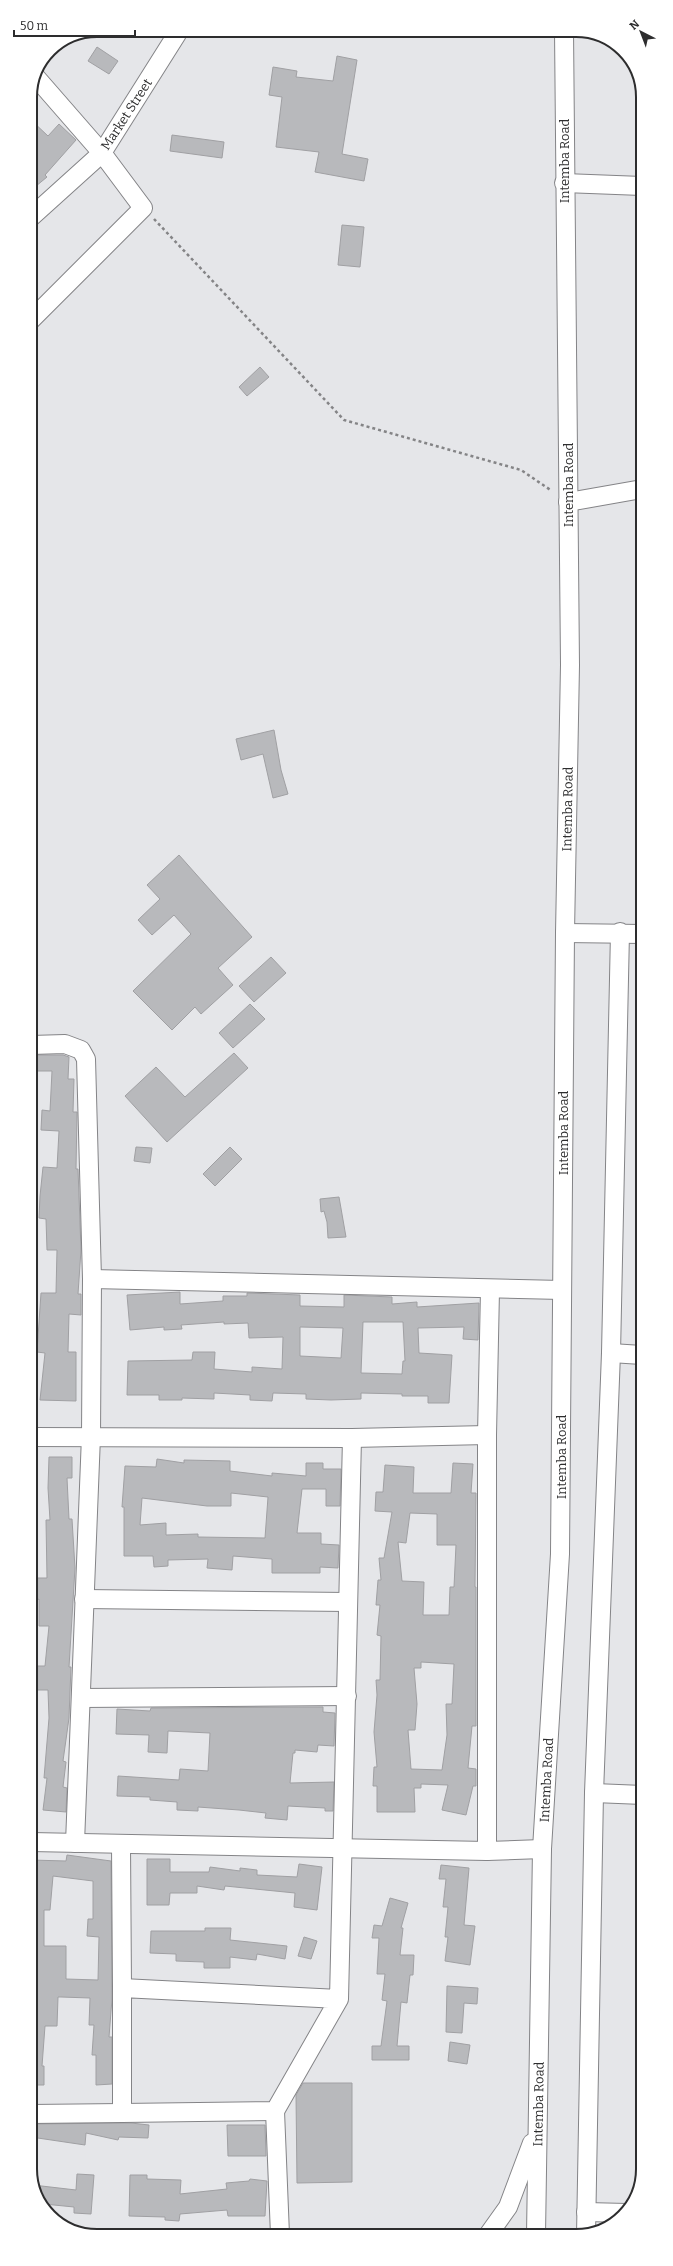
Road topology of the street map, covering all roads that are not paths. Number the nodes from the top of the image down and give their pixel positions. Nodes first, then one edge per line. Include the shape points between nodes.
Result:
1 (175, 37) edge
2 (564, 37) edge
3 (39, 81) edge
4 (102, 152) junction
5 (564, 183) junction
6 (636, 186) edge
7 (37, 212) edge
8 (37, 314) edge
9 (636, 490) edge
10 (568, 502) junction
11 (620, 932) junction
12 (565, 933) junction
13 (636, 933) edge
14 (37, 1045) edge
15 (92, 1279) junction
16 (490, 1290) junction
17 (562, 1290) junction
18 (611, 1353) junction
19 (636, 1355) edge
20 (487, 1435) junction
21 (91, 1436) junction
22 (37, 1437) edge
23 (352, 1438) junction
24 (84, 1599) junction
25 (348, 1602) junction
26 (347, 1696) junction
27 (81, 1698) junction
28 (594, 1793) junction
29 (636, 1795) edge
30 (37, 1842) edge
31 (75, 1843) junction
32 (121, 1845) junction
33 (343, 1848) junction
34 (542, 1849) junction
35 (487, 1851) junction
36 (122, 1988) junction
37 (339, 1998) junction
38 (275, 2111) junction
39 (122, 2113) junction
40 (37, 2114) edge
41 (538, 2127) junction
42 (586, 2212) junction
43 (617, 2213) edge
44 (586, 2228) edge
45 (280, 2229) edge
46 (492, 2229) edge
47 (536, 2229) edge

1 - 4 street, Market Street
2 - 5 street, Intemba Road
3 - 4 street
4 - 7 street, Market Street
4 - 8 street via 143,208
5 - 6 street
5 - 10 street, Intemba Road
9 - 10 street
10 - 12 street, Intemba Road via 570,665
11 - 12 street
11 - 13 street
11 - 18 street
12 - 17 street, Intemba Road
14 - 15 street via 65,1044 81,1050 86,1060
15 - 16 street
15 - 21 street
16 - 17 street
16 - 20 street
17 - 34 street, Intemba Road via 560,1554
18 - 19 street
18 - 28 street
20 - 23 street
20 - 35 street
21 - 22 street
21 - 23 street
21 - 24 street
23 - 25 street
24 - 25 street
24 - 27 street
25 - 26 street
26 - 27 street
26 - 33 street
27 - 31 street
28 - 29 street
28 - 42 street
30 - 31 street
31 - 32 street
32 - 33 street
32 - 36 street
33 - 35 street
33 - 37 street
34 - 35 street
34 - 41 street, Intemba Road
36 - 37 street
36 - 39 street
37 - 38 street
38 - 39 street
38 - 45 street
39 - 40 street
41 - 46 street via 508,2207
41 - 47 street, Intemba Road
42 - 43 street
42 - 44 street

